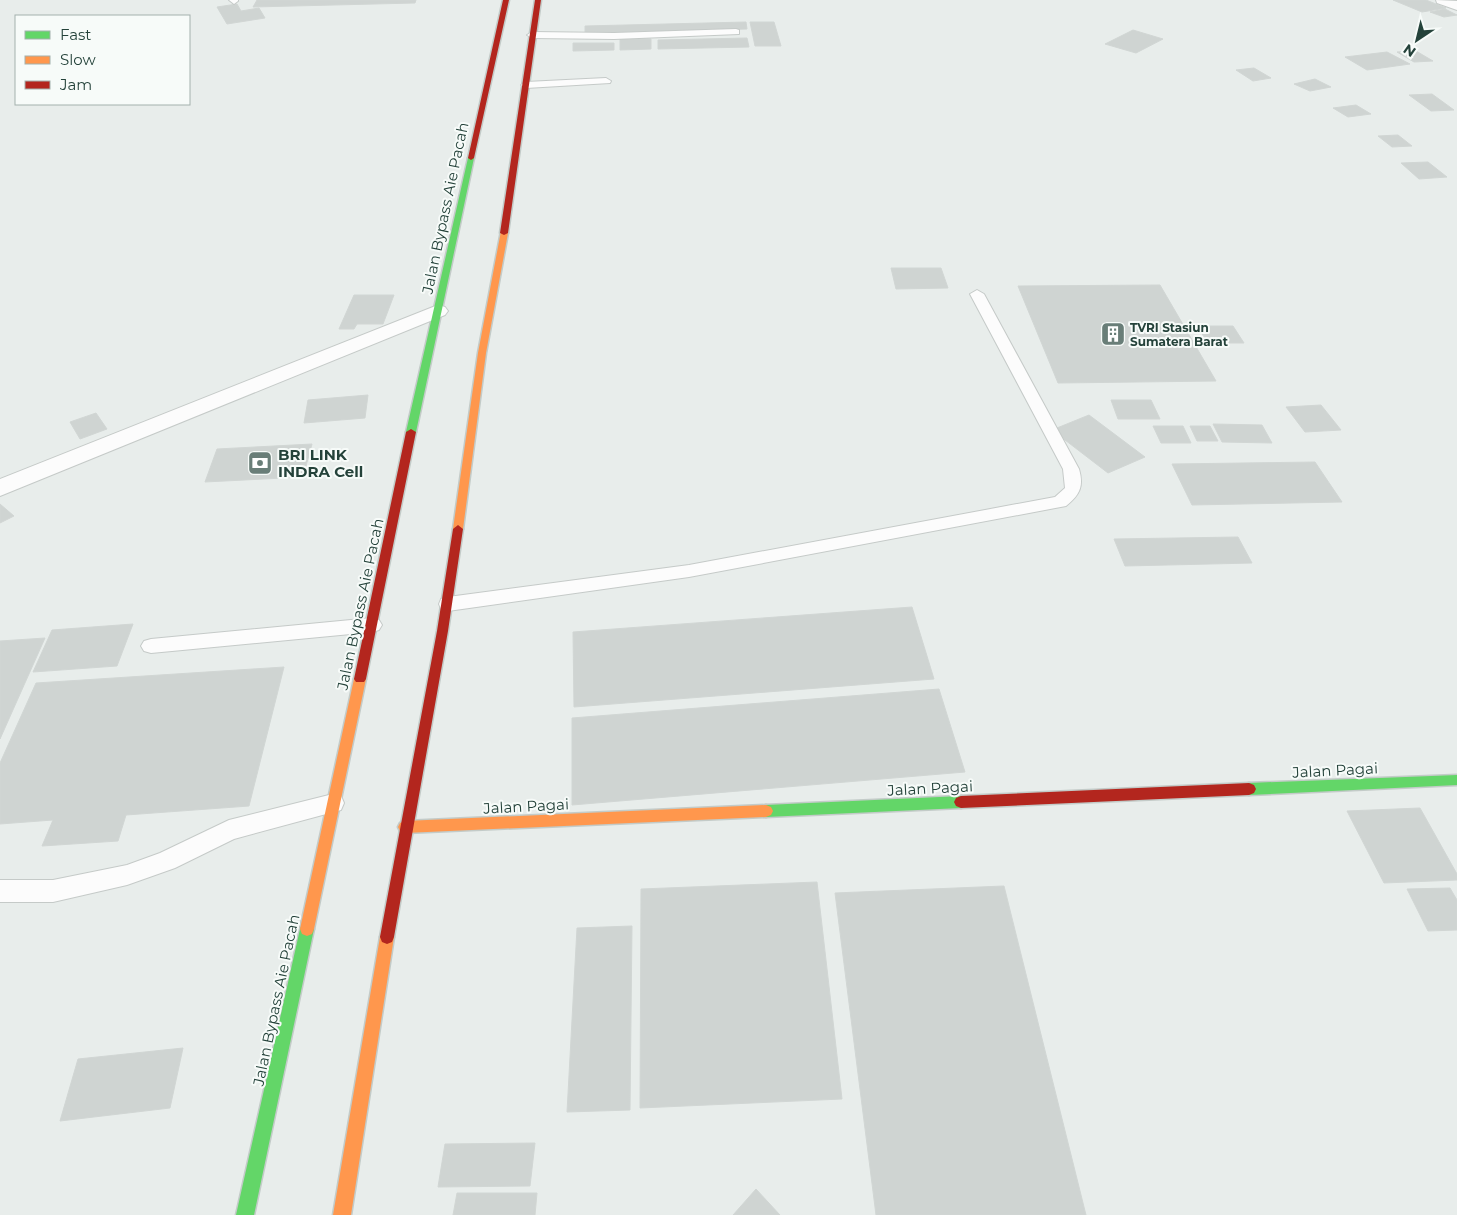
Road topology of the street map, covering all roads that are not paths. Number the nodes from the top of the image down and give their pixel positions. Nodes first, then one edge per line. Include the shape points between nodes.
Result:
1 (506, 0) edge
2 (538, 0) edge
3 (1442, 0) edge
4 (1457, 6) edge
5 (736, 32) dead end
6 (532, 35) junction
7 (606, 81) dead end
8 (526, 85) junction
9 (977, 294) dead end
10 (438, 311) junction
11 (0, 488) edge
12 (448, 604) junction
13 (372, 625) junction
14 (151, 646) dead end
15 (1457, 780) edge
16 (334, 803) junction
17 (405, 827) junction
18 (0, 892) edge
19 (245, 1215) edge
20 (342, 1215) edge

1 - 10 main road, Jalan Bypass Aie Pacah via 495,69
2 - 6 main road
3 - 4 street
5 - 6 lane
6 - 8 main road via 524,69
7 - 8 lane
8 - 12 main road via 482,353
9 - 12 lane via 1071,469 1075,483 1071,494 1060,502 690,570
10 - 11 street
10 - 13 main road, Jalan Bypass Aie Pacah
12 - 17 main road
13 - 14 lane
13 - 16 main road, Jalan Bypass Aie Pacah
15 - 17 main road, Jalan Pagai
16 - 18 lane via 229,830 166,861 127,875 52,891
16 - 19 main road, Jalan Bypass Aie Pacah
17 - 20 main road

